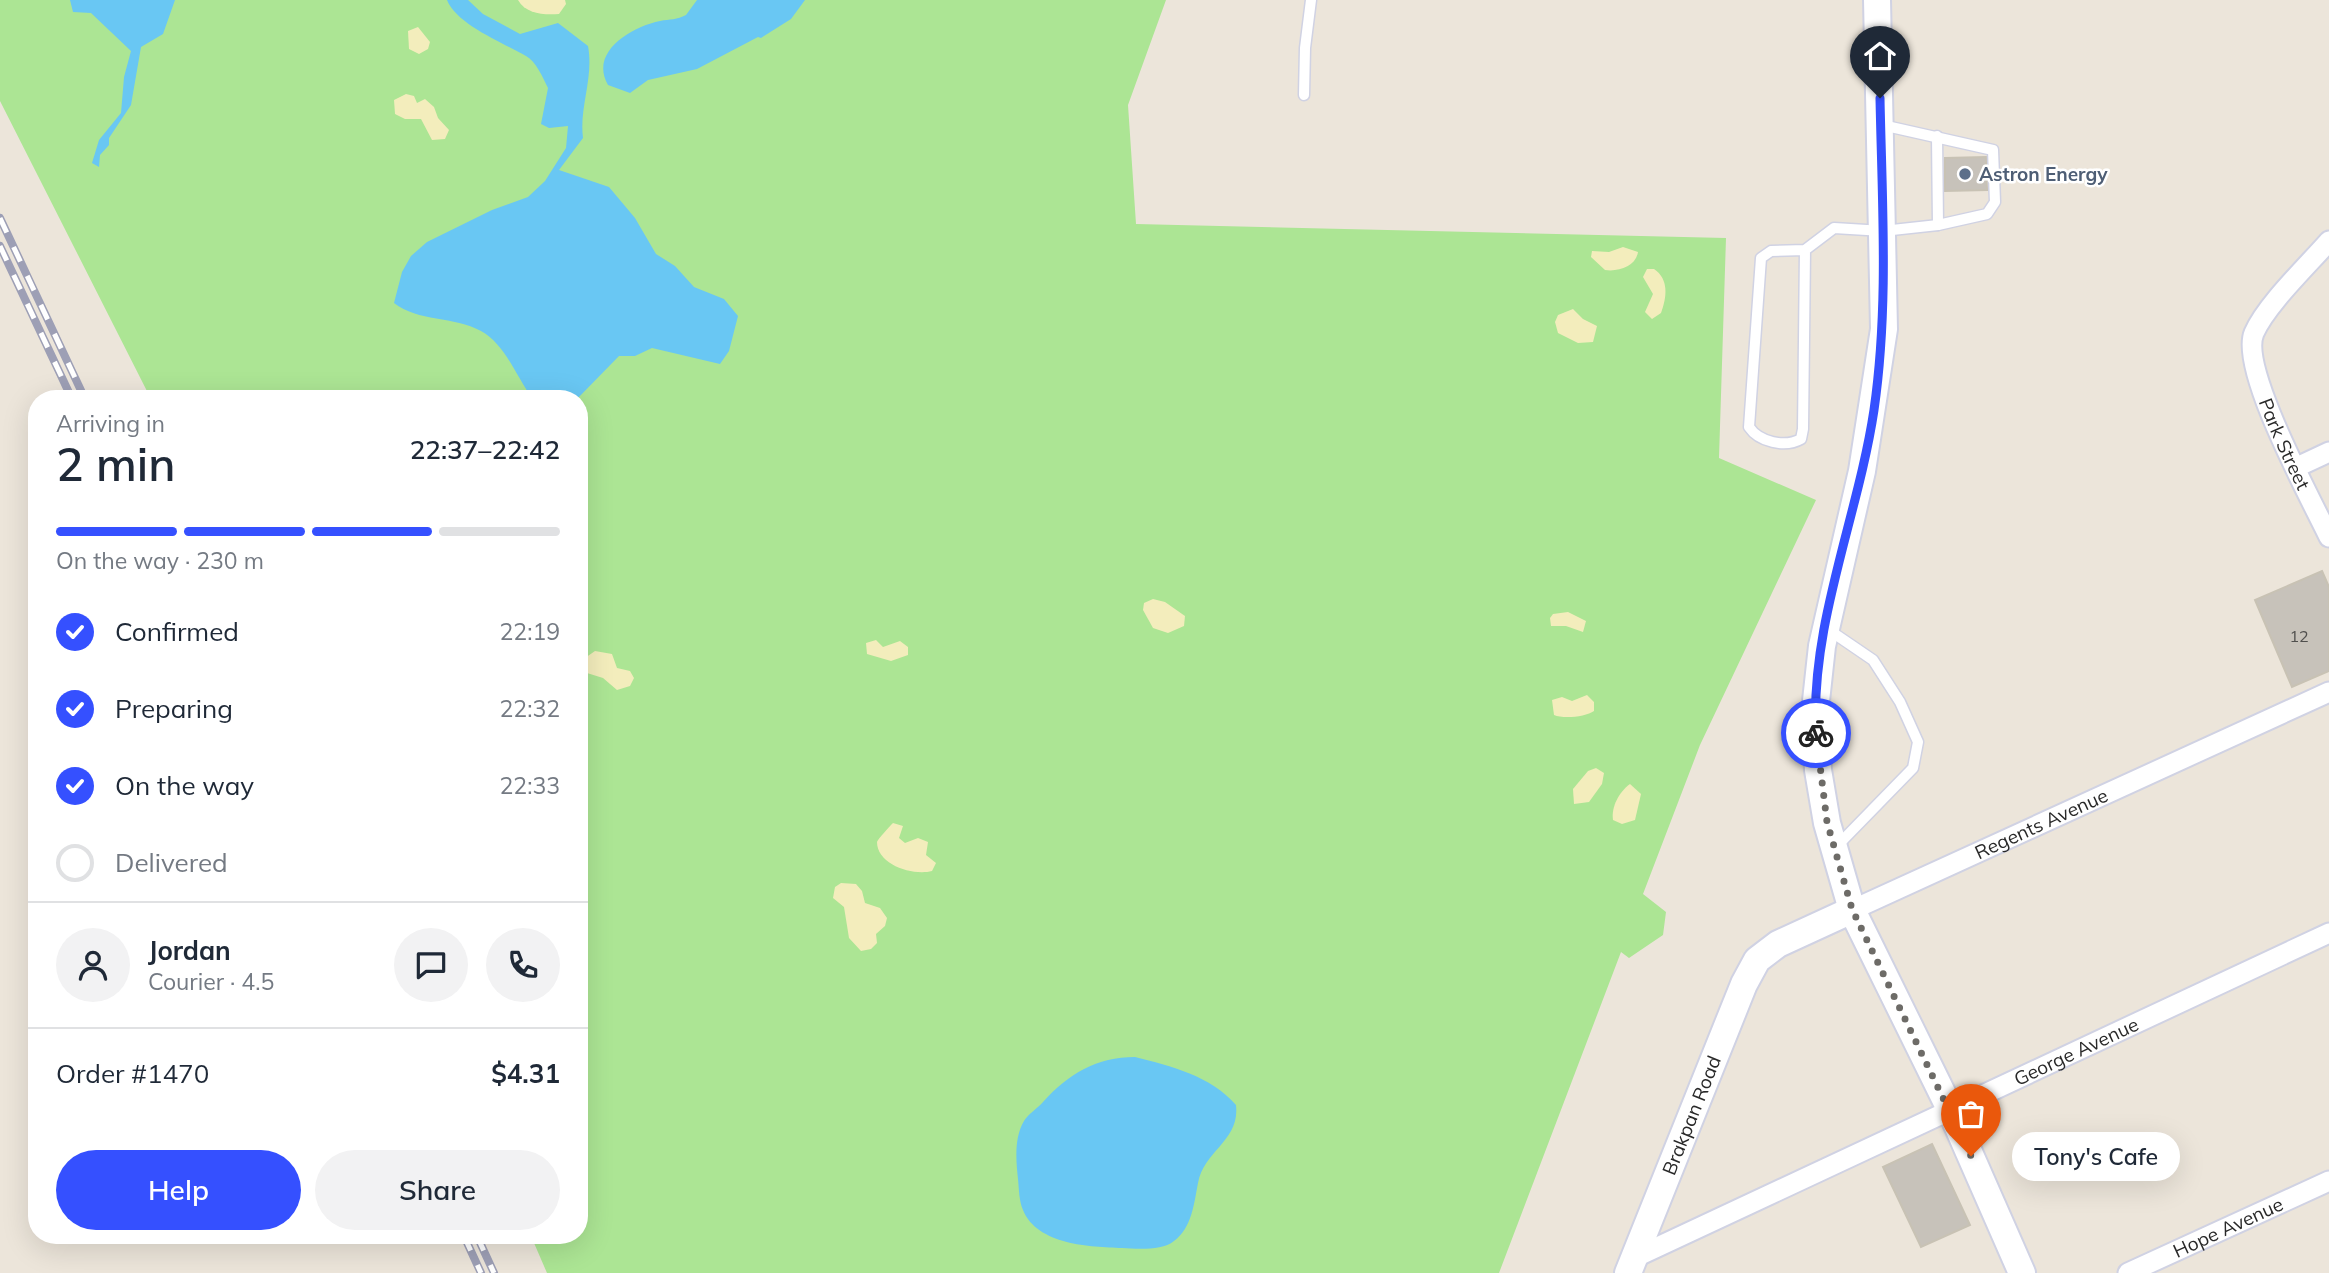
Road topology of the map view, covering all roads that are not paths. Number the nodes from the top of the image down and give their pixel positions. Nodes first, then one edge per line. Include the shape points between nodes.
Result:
1 (1311, 0) edge
2 (1877, 0) edge
3 (1304, 95) dead end
4 (1880, 124) junction
5 (1937, 136) junction
6 (1938, 225) junction
7 (1883, 231) junction
8 (2329, 241) edge
9 (1805, 250) junction
10 (2329, 452) edge
11 (2297, 467) junction
12 (2329, 537) edge
13 (1826, 628) junction
14 (2329, 692) edge
15 (1833, 850) junction
16 (1852, 909) junction
17 (2329, 933) edge
18 (1757, 960) joint
19 (1950, 1109) junction
20 (2329, 1181) edge
21 (1631, 1265) edge
22 (2022, 1273) edge
23 (2128, 1273) edge

1 - 3 lane
2 - 4 main road
4 - 5 lane
4 - 7 main road
5 - 6 lane
5 - 6 lane via 1989,147 1995,153 1993,208 1976,219
6 - 7 lane
7 - 9 lane via 1834,229
7 - 13 main road via 1884,329 1874,412
8 - 11 street, Park Street via 2263,319 2251,346 2262,391
9 - 9 lane via 1804,429 1795,442 1769,442 1749,427 1759,265 1771,251
10 - 11 street
11 - 12 street, Park Street
13 - 15 main road via 1815,710 1818,770
13 - 15 lane via 1873,660 1900,702 1917,742 1913,768
14 - 16 street, Regents Avenue
15 - 16 main road
16 - 18 main road, Regents Avenue via 1778,944
16 - 19 main road
17 - 19 street, George Avenue
18 - 21 main road, Brakpan Road
19 - 21 street, George Avenue
19 - 22 main road
20 - 23 street, Hope Avenue

